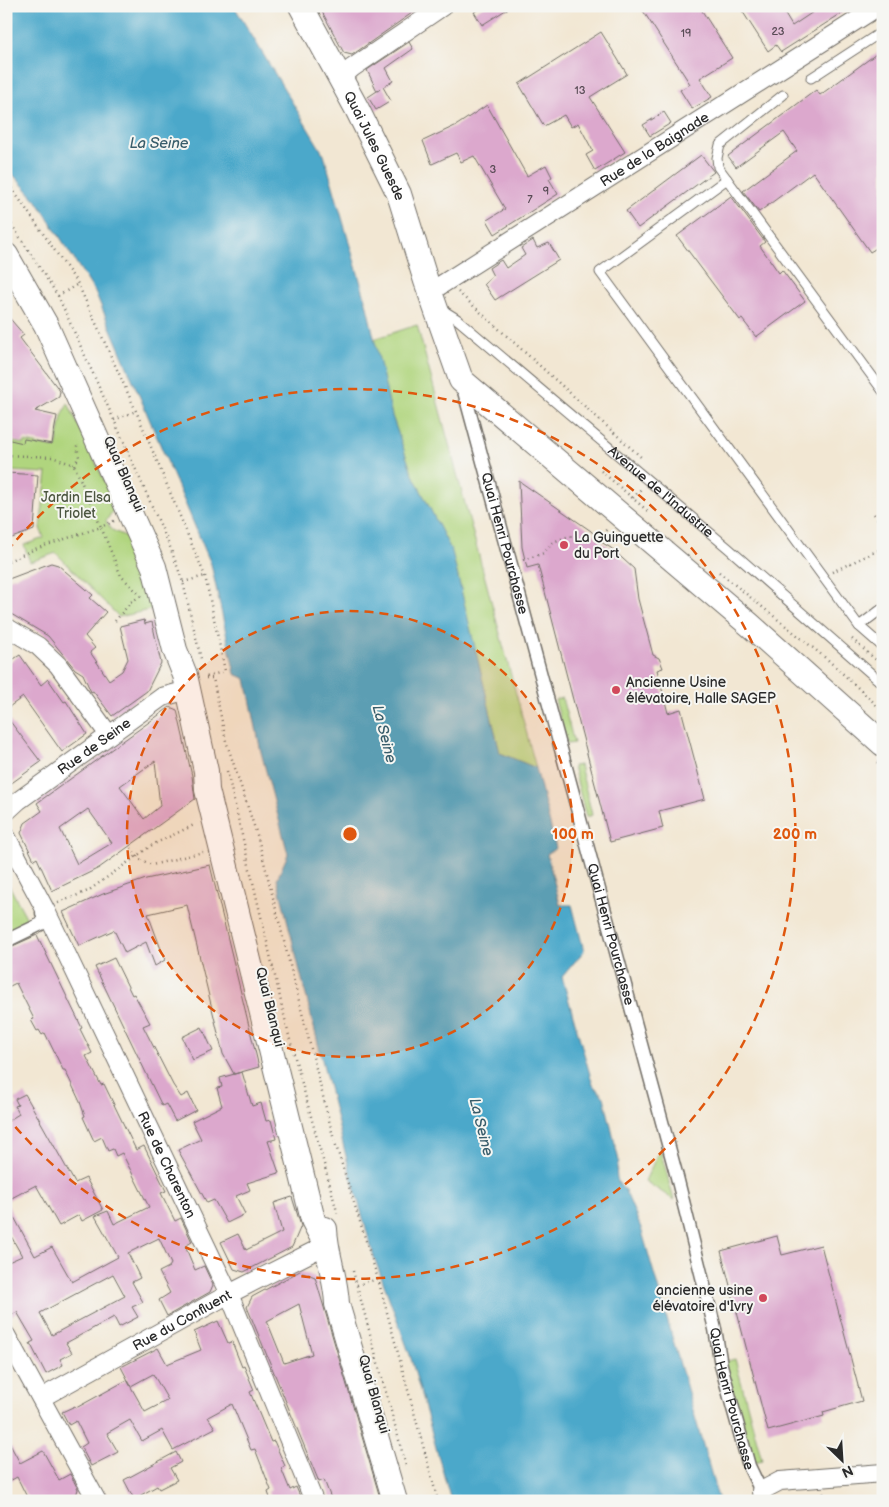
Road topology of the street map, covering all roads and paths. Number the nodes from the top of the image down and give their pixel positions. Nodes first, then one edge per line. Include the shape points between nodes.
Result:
1 (301, 6) edge
2 (443, 6) edge
3 (879, 6) edge
4 (883, 31) edge
5 (340, 78) junction
6 (811, 78) dead end
7 (783, 95) dead end
8 (727, 179) junction
9 (6, 180) edge
10 (6, 254) edge
11 (78, 284) junction
12 (438, 293) junction
13 (58, 296) dead end
14 (461, 380) junction
15 (883, 391) edge
16 (136, 411) junction
17 (114, 420) dead end
18 (6, 455) edge
19 (648, 481) junction
20 (620, 514) junction
21 (874, 514) dead end
22 (117, 520) dead end
23 (883, 526) edge
24 (101, 527) junction
25 (883, 548) edge
26 (6, 562) edge
27 (510, 564) junction
28 (205, 576) junction
29 (823, 577) junction
30 (183, 582) dead end
31 (141, 596) junction
32 (146, 601) dead end
33 (883, 608) edge
34 (115, 621) dead end
35 (859, 626) junction
36 (6, 627) edge
37 (883, 648) edge
38 (186, 682) junction
39 (883, 684) edge
40 (108, 735) junction
41 (883, 744) edge
42 (6, 812) edge
43 (203, 821) dead end
44 (6, 836) edge
45 (131, 848) dead end
46 (210, 850) dead end
47 (136, 855) junction
48 (59, 903) dead end
49 (42, 913) dead end
50 (6, 941) edge
51 (326, 1245) junction
52 (378, 1279) junction
53 (347, 1288) junction
54 (229, 1294) junction
55 (6, 1335) edge
56 (41, 1398) junction
57 (883, 1473) edge
58 (763, 1498) edge
59 (94, 1500) edge
60 (314, 1501) edge
61 (395, 1501) edge
62 (404, 1501) edge
63 (438, 1501) edge

1 - 5 main road, Quai Jules Guesde
2 - 5 street
3 - 12 street, Rue de la Baignade
4 - 6 lane
5 - 12 main road, Quai Jules Guesde via 399,194
7 - 8 lane via 720,145 718,167
8 - 15 lane
8 - 29 lane via 600,272
9 - 11 path
10 - 38 main road, Quai Blanqui via 27,288 42,297 52,312 163,562 186,651
11 - 13 path
11 - 16 path
12 - 14 main road, Quai Henri Pourchasse
12 - 19 lane, Avenue de l'Industrie via 457,319
12 - 19 path via 460,294 656,470
14 - 20 main road
14 - 27 street, Quai Henri Pourchasse
16 - 17 path
16 - 28 path
18 - 24 path via 52,457 74,466
19 - 20 path
19 - 39 lane, Avenue de l'Industrie
20 - 27 path via 596,541 569,536 553,542 544,554
20 - 41 main road via 816,682
21 - 23 path
22 - 24 path
24 - 26 path
24 - 31 path via 121,576
25 - 29 path
27 - 58 street, Quai Henri Pourchasse via 677,1178 725,1382 749,1466
28 - 30 path
28 - 52 path via 225,671 204,678 213,678 226,741 260,847 333,1136
29 - 35 lane
31 - 32 path
31 - 34 path via 131,602
33 - 35 lane
35 - 37 lane
36 - 40 street via 38,646 58,665
38 - 40 street, Rue de Seine
38 - 51 main road, Quai Blanqui via 206,771 213,781 224,817 296,1116 324,1217
40 - 42 street, Rue de Seine
43 - 47 path
44 - 54 street, Rue de Charenton via 46,911
45 - 47 path
46 - 47 path via 152,865
47 - 48 path via 88,891
49 - 50 street via 44,921 41,924
51 - 53 main road, Quai Blanqui
51 - 54 street, Rue du Confluent
52 - 53 path
52 - 63 path
53 - 61 main road, Quai Blanqui via 336,1304
53 - 62 main road, Quai Blanqui via 349,1310
54 - 56 street, Rue du Confluent
54 - 60 street, Rue de Charenton
55 - 56 street
56 - 59 street
57 - 58 street via 780,1481

